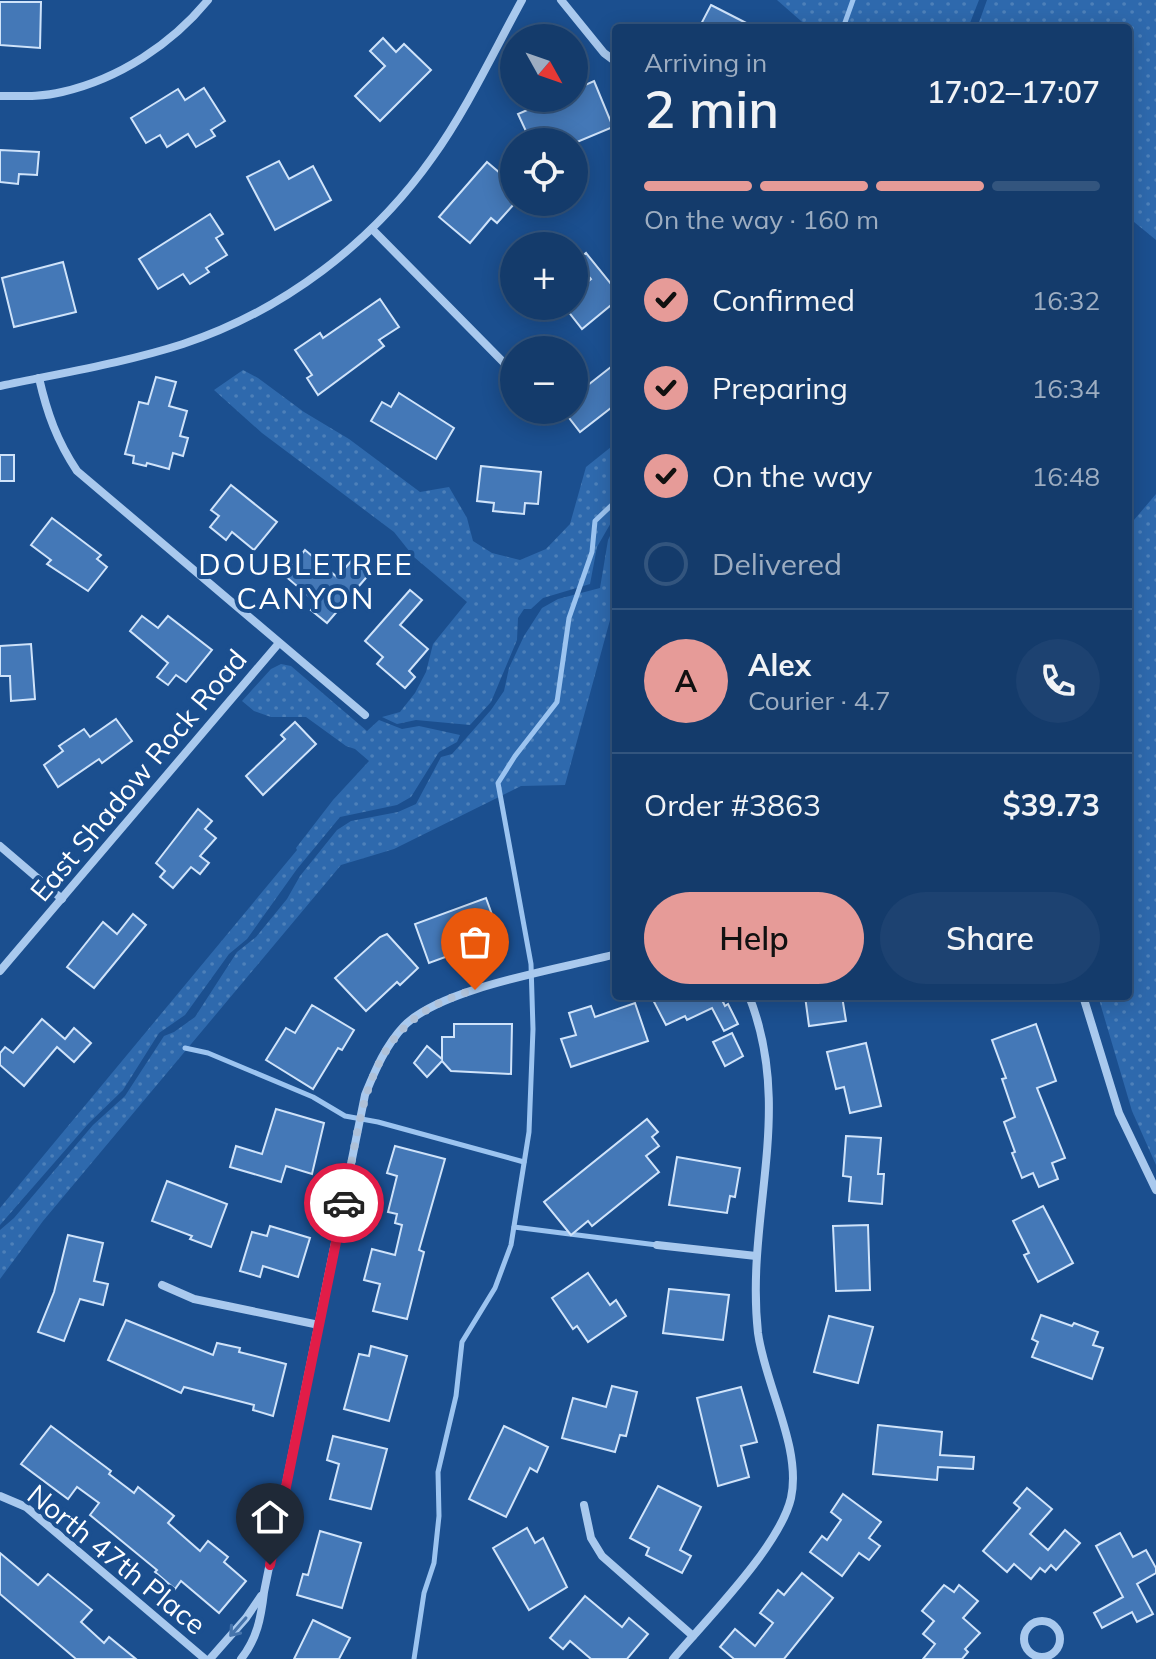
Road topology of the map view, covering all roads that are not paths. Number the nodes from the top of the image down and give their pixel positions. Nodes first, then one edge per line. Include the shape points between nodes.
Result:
1 (208, 0) edge
2 (522, 0) edge
3 (561, 0) edge
4 (612, 59) edge
5 (0, 96) edge
6 (372, 229) junction
7 (500, 359) edge
8 (39, 378) junction
9 (0, 386) edge
10 (279, 643) junction
11 (365, 715) dead end
12 (0, 846) edge
13 (62, 899) junction
14 (612, 955) edge
15 (0, 971) edge
16 (750, 1000) edge
17 (1084, 1000) edge
18 (1156, 1190) edge
19 (657, 1245) dead end
20 (756, 1256) junction
21 (162, 1285) dead end
22 (319, 1325) junction
23 (0, 1496) edge
24 (584, 1505) dead end
25 (264, 1592) junction
26 (693, 1636) junction
27 (1054, 1656) edge
28 (208, 1659) edge
29 (241, 1659) edge
30 (673, 1659) edge

1 - 5 street via 168,41 130,65 62,92
2 - 6 street via 432,159
3 - 4 street
6 - 7 street
6 - 8 street via 302,284 235,323 132,358
8 - 9 street
8 - 10 street via 47,413 77,471
10 - 11 street
10 - 13 street, East Shadow Rock Road
12 - 13 street
13 - 15 street, East Shadow Rock Road
14 - 22 street via 451,996 404,1025 386,1049 365,1095
16 - 20 street via 767,1056 770,1092
17 - 18 street via 1119,1113
19 - 20 street
20 - 26 street via 759,1340 791,1452 791,1499 765,1549
21 - 22 street via 194,1299
22 - 25 street
23 - 28 street, North 47th Place via 26,1507
24 - 26 street via 591,1538 602,1556
25 -> 28 street
25 - 29 street via 260,1624
26 - 30 street
27 - 27 street via 1060,1638 1056,1628 1047,1621 1031,1625 1024,1635 1026,1647 1041,1657

